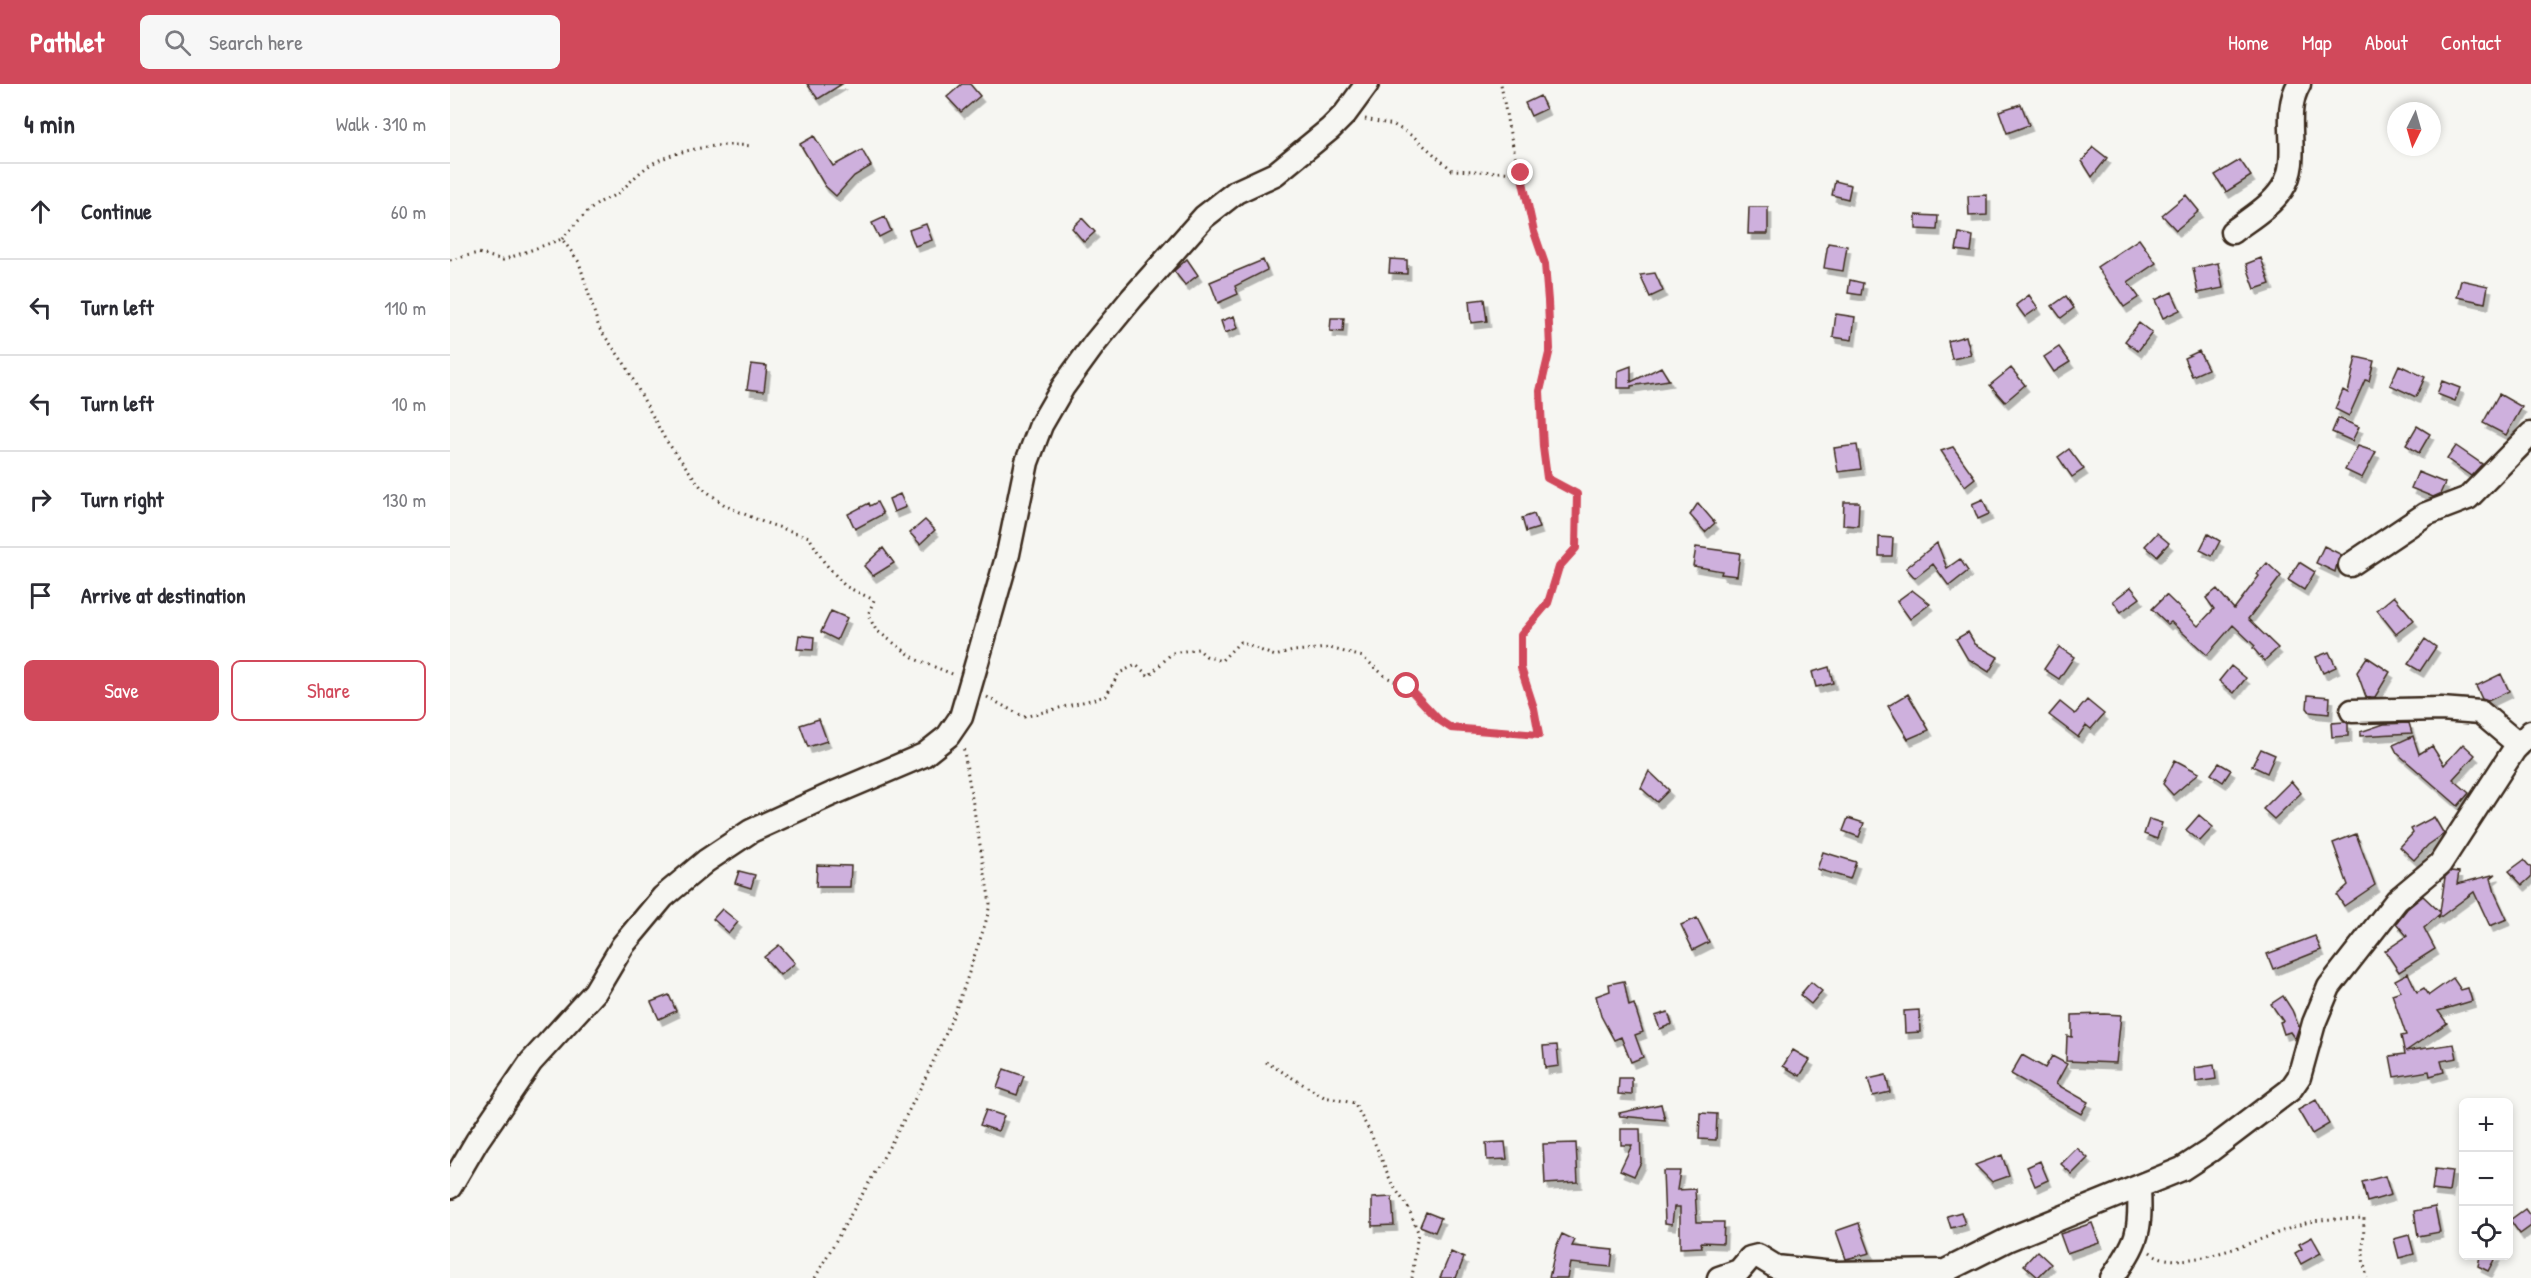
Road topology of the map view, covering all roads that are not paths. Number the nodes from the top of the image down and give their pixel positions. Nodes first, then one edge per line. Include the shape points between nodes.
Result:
1 (1367, 84) edge
2 (2299, 84) edge
3 (2232, 232) dead end
4 (2531, 434) edge
5 (2350, 565) dead end
6 (2352, 711) dead end
7 (2525, 739) edge
8 (450, 1187) edge
9 (2139, 1188) junction
10 (1719, 1278) edge
11 (2112, 1278) edge

1 - 8 street via 1330,129 1275,174 1236,192 1204,217 1124,307 1063,387 1041,425 1027,462 1008,554 971,684 961,717 948,736 924,755 751,831 663,897 622,945 595,992 531,1062
2 - 3 street via 2290,114 2288,178 2270,203
4 - 5 street via 2468,498 2426,514
6 - 7 street via 2480,712
7 - 9 street via 2440,864 2397,900 2329,987 2299,1077 2290,1090 2182,1169
9 - 10 street via 2009,1239 1945,1271 1833,1273 1776,1267 1758,1256 1750,1258 1739,1271
9 - 11 street via 2137,1237

